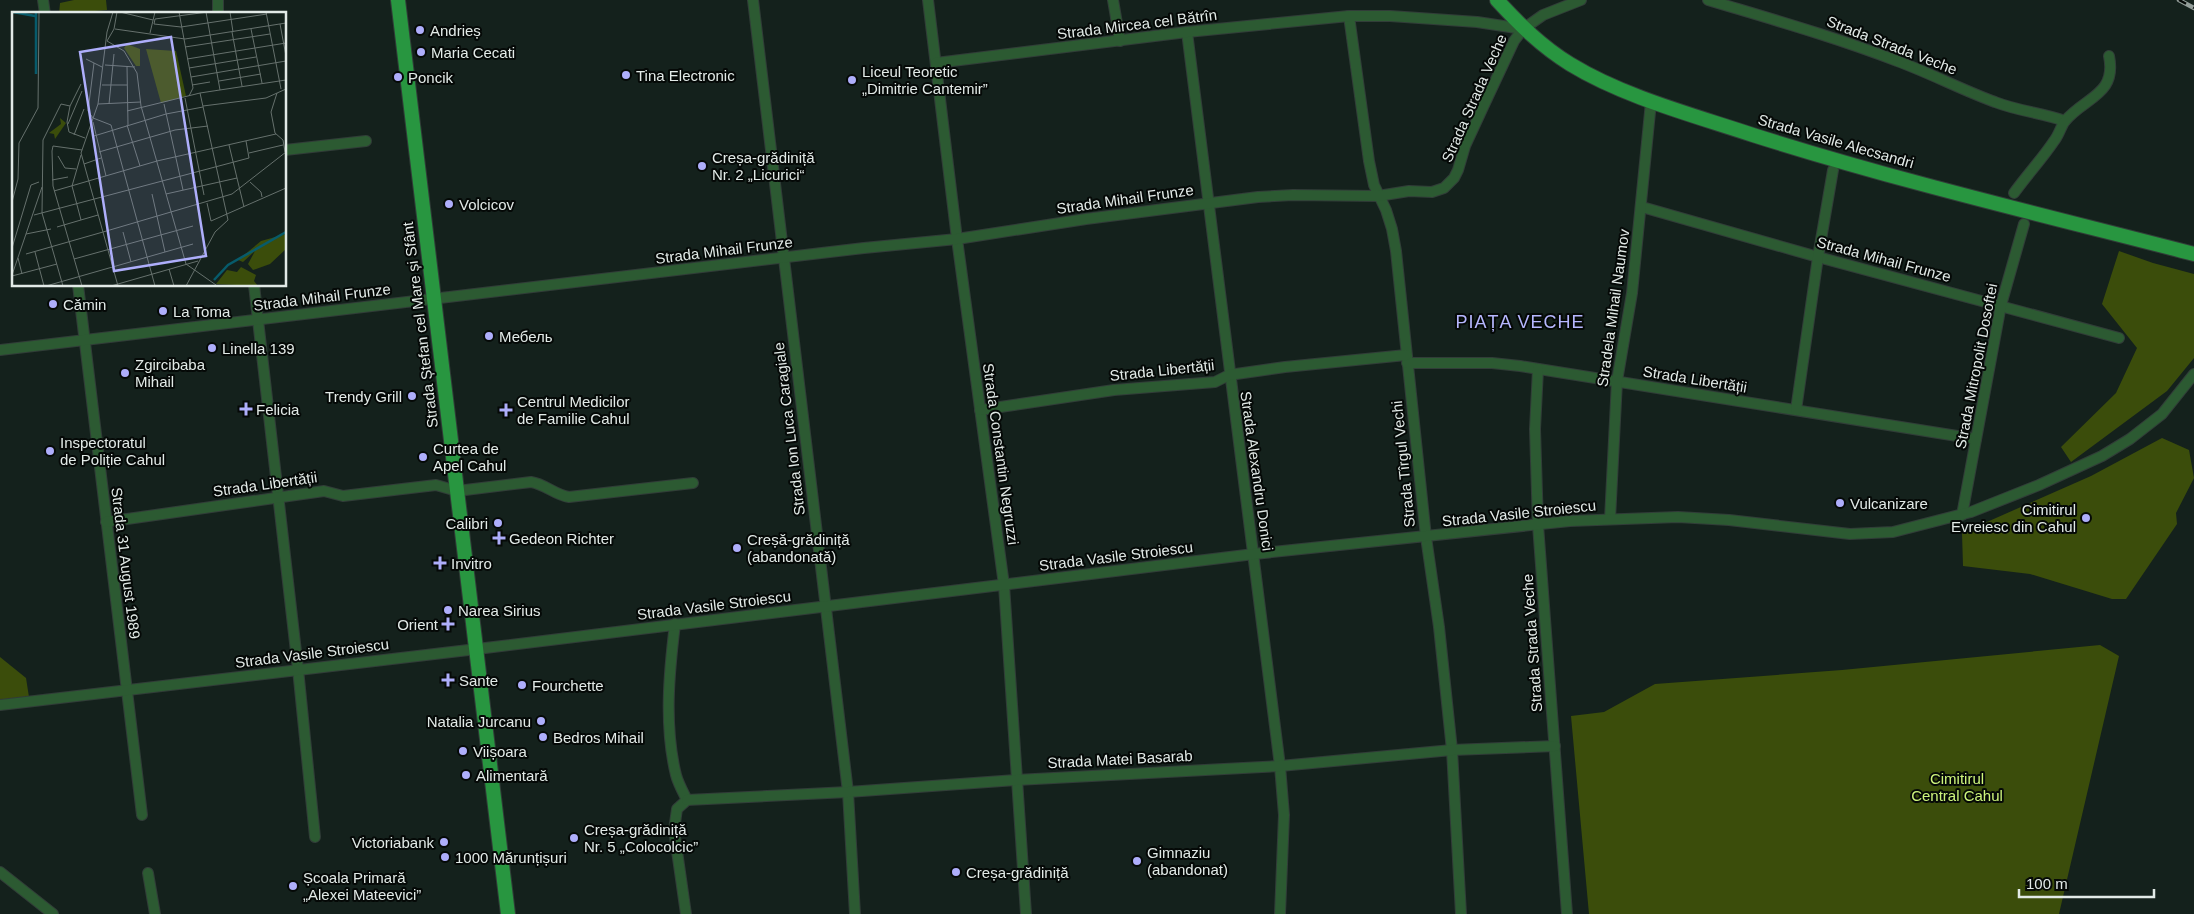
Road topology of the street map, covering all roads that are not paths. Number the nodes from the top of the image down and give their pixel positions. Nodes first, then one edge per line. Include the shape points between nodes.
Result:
1 (398, 0) edge
2 (754, 0) edge
3 (928, 0) edge
4 (1113, 0) edge
5 (1497, 0) edge
6 (1581, 0) edge
7 (1708, 0) edge
8 (1349, 16) junction
9 (1522, 28) junction
10 (1187, 32) junction
11 (1120, 41) junction
12 (2109, 56) dead end
13 (936, 64) junction
14 (1651, 102) junction
15 (2065, 121) junction
16 (366, 141) dead end
17 (286, 150) edge
18 (1833, 170) dead end
19 (1449, 184) joint
20 (2014, 193) dead end
21 (1378, 196) junction
22 (1209, 202) junction
23 (1642, 206) junction
24 (2024, 224) dead end
25 (957, 239) junction
26 (2194, 254) edge
27 (1818, 257) junction
28 (784, 258) junction
29 (78, 286) edge
30 (254, 286) edge
31 (433, 298) junction
32 (2001, 305) junction
33 (258, 319) junction
34 (2119, 338) dead end
35 (85, 340) junction
36 (0, 350) edge
37 (1407, 359) junction
38 (1538, 369) junction
39 (2194, 374) edge
40 (1229, 375) junction
41 (1617, 381) junction
42 (980, 410) junction
43 (1796, 410) junction
44 (1976, 439) junction
45 (693, 483) dead end
46 (457, 491) junction
47 (278, 496) junction
48 (1962, 515) junction
49 (1610, 519) junction
50 (106, 522) junction
51 (1538, 525) junction
52 (1426, 537) junction
53 (1254, 554) junction
54 (1004, 585) junction
55 (826, 607) junction
56 (676, 624) junction
57 (477, 649) junction
58 (298, 669) junction
59 (127, 691) junction
60 (0, 705) edge
61 (1555, 746) junction
62 (1452, 750) junction
63 (1280, 766) junction
64 (1016, 780) junction
65 (848, 792) junction
66 (687, 800) junction
67 (142, 815) dead end
68 (315, 837) dead end
69 (0, 872) edge
70 (148, 873) dead end
71 (54, 914) edge
72 (155, 914) edge
73 (508, 914) edge
74 (686, 914) edge
75 (855, 914) edge
76 (1026, 914) edge
77 (1280, 914) edge
78 (1461, 914) edge
79 (1566, 914) edge

1 - 31 main road, Strada Ștefan cel Mare și Sfânt
2 - 28 street, Strada Ion Luca Caragiale
3 - 13 street, Strada Constantin Negruzzi
4 - 11 street
5 - 9 main road, Strada Vasile Alecsandri
6 - 9 street, Strada Strada Veche via 1543,15
7 - 15 street, Strada Strada Veche via 1838,39 1944,79 1993,102
8 - 9 street, Strada Mircea cel Bătrîn via 1477,22
8 - 10 street, Strada Mircea cel Bătrîn
8 - 21 street, Strada Tîrgul Vechi via 1369,161
9 - 14 main road, Strada Vasile Alecsandri via 1572,65
9 - 19 street, Strada Strada Veche
10 - 11 street, Strada Mircea cel Bătrîn
10 - 22 street, Strada Alexandru Donici
11 - 13 street, Strada Mircea cel Bătrîn
12 - 15 street via 2112,68 2104,88
13 - 25 street, Strada Constantin Negruzzi
14 - 23 street, Stradela Mihail Naumov
14 - 26 main road, Strada Vasile Alecsandri via 1835,161
15 - 20 street via 2055,140
16 - 17 street
18 - 27 street
19 - 21 street, Strada Mihail Frunze via 1432,192 1408,191
21 - 22 street, Strada Mihail Frunze via 1293,195
21 - 37 street, Strada Tîrgul Vechi via 1386,210 1393,236
22 - 25 street, Strada Mihail Frunze
22 - 40 street, Strada Alexandru Donici
23 - 27 street, Strada Mihail Frunze
23 - 41 street, Stradela Mihail Naumov
24 - 32 street, Strada Mitropolit Dosoftei
25 - 28 street, Strada Mihail Frunze
25 - 42 street, Strada Constantin Negruzzi
27 - 32 street, Strada Mihail Frunze
27 - 43 street
28 - 31 street, Strada Mihail Frunze
28 - 55 street, Strada Ion Luca Caragiale
29 - 35 street, Strada 31 August 1989
30 - 33 street
31 - 33 street, Strada Mihail Frunze
31 - 46 main road, Strada Ștefan cel Mare și Sfânt
32 - 34 street, Strada Mihail Frunze
32 - 44 street, Strada Mitropolit Dosoftei
33 - 35 street, Strada Mihail Frunze
33 - 47 street
35 - 36 street, Strada Mihail Frunze
35 - 50 street, Strada 31 August 1989
37 - 38 street, Strada Libertății
37 - 40 street, Strada Libertății via 1285,367
37 - 52 street, Strada Tîrgul Vechi
38 - 41 street, Strada Libertății
38 - 51 street, Strada Strada Veche via 1535,429
39 - 48 street, Strada Vasile Stroiescu via 2162,414 2130,439 2102,456 2039,485
40 - 42 street, Strada Libertății via 1207,383 1114,390
40 - 53 street, Strada Alexandru Donici
41 - 43 street, Strada Libertății
41 - 49 street, Stradela Mihail Naumov
42 - 54 street, Strada Constantin Negruzzi
43 - 44 street, Strada Libertății
44 - 48 street, Strada Mitropolit Dosoftei
45 - 46 street, Strada Libertății via 569,497 531,482
46 - 47 street, Strada Libertății via 436,485 343,496 324,491
46 - 57 main road, Strada Ștefan cel Mare și Sfânt
47 - 50 street, Strada Libertății
47 - 58 street
48 - 49 street, Strada Vasile Stroiescu via 1893,532 1850,534 1729,520 1678,517
49 - 51 street, Strada Vasile Stroiescu
50 - 59 street, Strada 31 August 1989
51 - 52 street, Strada Vasile Stroiescu
51 - 61 street, Strada Strada Veche
52 - 53 street, Strada Vasile Stroiescu
52 - 62 street, Strada Tîrgul Vechi
53 - 54 street, Strada Vasile Stroiescu
53 - 63 street, Strada Alexandru Donici
54 - 55 street, Strada Vasile Stroiescu
54 - 64 street, Strada Constantin Negruzzi
55 - 56 street, Strada Vasile Stroiescu
55 - 65 street, Strada Ion Luca Caragiale
56 - 57 street, Strada Vasile Stroiescu
56 - 66 street via 670,661 671,751 676,777
57 - 58 street, Strada Vasile Stroiescu
57 - 73 main road, Strada Ștefan cel Mare și Sfânt
58 - 59 street, Strada Vasile Stroiescu
58 - 68 street
59 - 60 street, Strada Vasile Stroiescu
59 - 67 street, Strada 31 August 1989
61 - 62 street, Strada Matei Basarab
61 - 79 street, Strada Strada Veche
62 - 63 street, Strada Matei Basarab
62 - 78 street, Strada Tîrgul Vechi
63 - 64 street, Strada Matei Basarab
63 - 77 street, Strada Alexandru Donici via 1284,815
64 - 65 street, Strada Matei Basarab
64 - 76 street, Strada Constantin Negruzzi
65 - 66 street, Strada Matei Basarab
65 - 75 street, Strada Ion Luca Caragiale
66 - 74 street via 677,809 674,830
69 - 71 street
70 - 72 street

